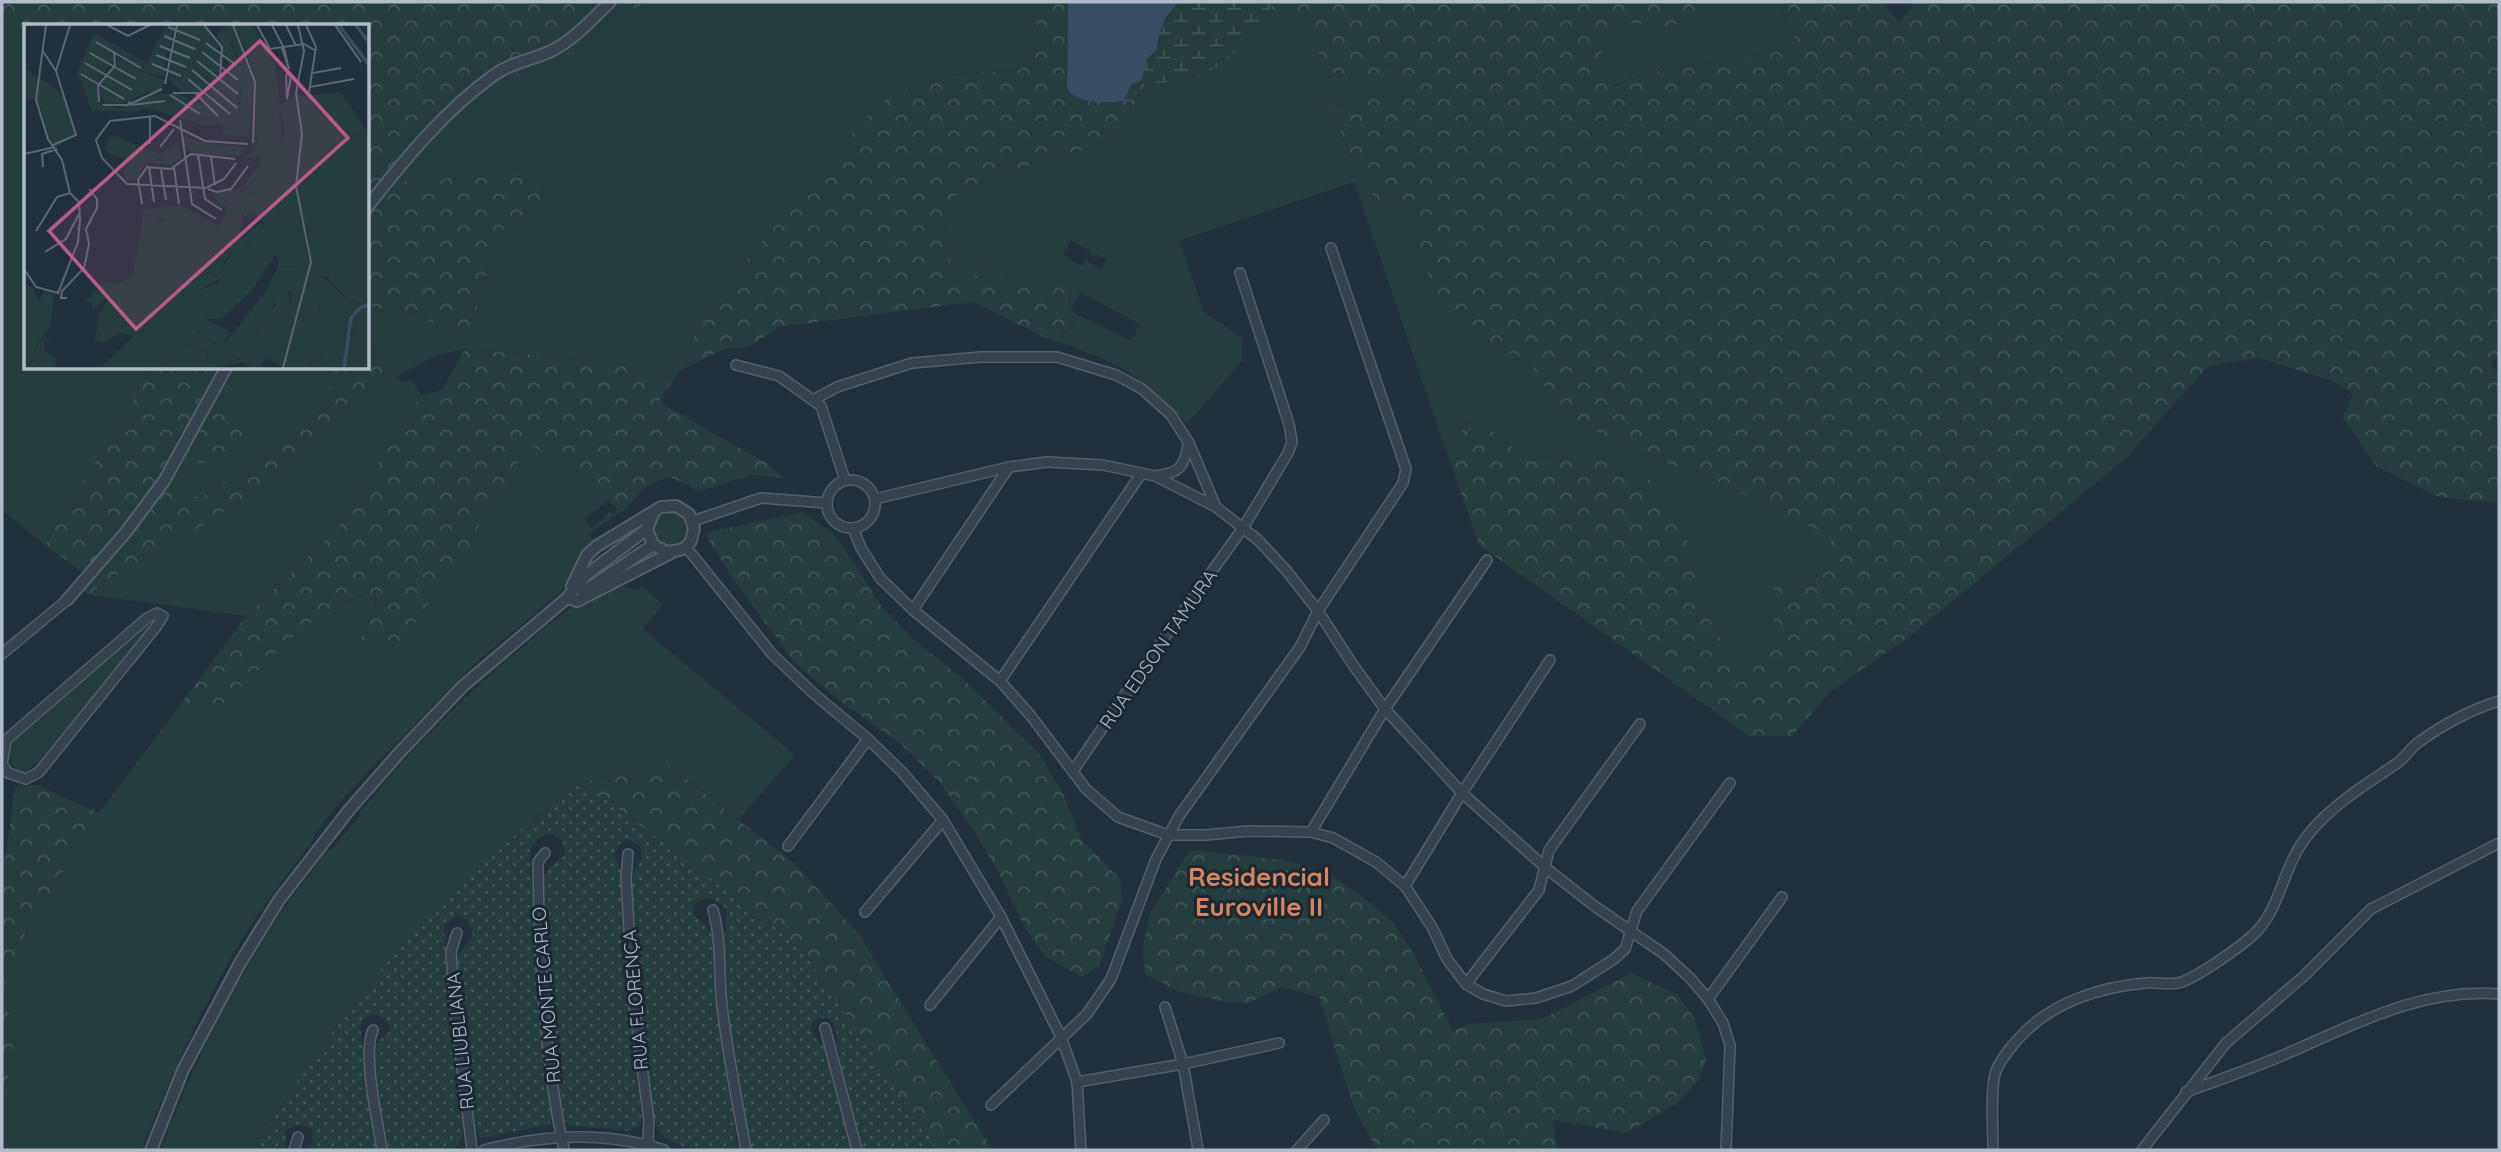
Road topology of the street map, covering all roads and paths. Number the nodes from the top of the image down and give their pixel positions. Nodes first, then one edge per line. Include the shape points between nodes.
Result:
1 (610, 2) edge
2 (369, 205) edge
3 (1331, 248) dead end
4 (1240, 273) dead end
5 (736, 365) dead end
6 (225, 369) edge
7 (813, 400) junction
8 (1189, 443) junction
9 (1009, 467) junction
10 (1141, 474) junction
11 (1155, 476) junction
12 (845, 480) junction
13 (875, 499) junction
14 (826, 503) junction
15 (1216, 507) junction
16 (654, 512) junction
17 (693, 521) junction
18 (1243, 527) junction
19 (853, 528) junction
20 (624, 530) junction
21 (647, 536) junction
22 (686, 547) junction
23 (674, 552) junction
24 (1487, 561) dead end
25 (583, 571) junction
26 (586, 590) junction
27 (567, 598) junction
28 (67, 600) joint
29 (913, 610) junction
30 (1318, 611) junction
31 (2, 654) edge
32 (1550, 660) dead end
33 (1000, 681) junction
34 (2499, 701) edge
35 (1385, 709) junction
36 (1640, 724) dead end
37 (868, 738) junction
38 (1073, 771) junction
39 (5, 774) edge
40 (1730, 783) dead end
41 (1462, 793) junction
42 (943, 820) junction
43 (1311, 832) junction
44 (1168, 835) junction
45 (2499, 843) edge
46 (789, 846) dead end
47 (545, 853) dead end
48 (628, 854) dead end
49 (1546, 868) junction
50 (1405, 887) junction
51 (1782, 897) dead end
52 (712, 910) dead end
53 (865, 912) dead end
54 (1000, 917) junction
55 (1632, 932) junction
56 (457, 933) dead end
57 (1466, 984) junction
58 (2499, 994) edge
59 (1708, 999) junction
60 (930, 1005) dead end
61 (1165, 1007) dead end
62 (825, 1028) dead end
63 (373, 1030) dead end
64 (1061, 1037) junction
65 (1279, 1042) dead end
66 (1183, 1063) junction
67 (1077, 1082) junction
68 (2185, 1093) junction
69 (991, 1105) dead end
70 (1324, 1121) dead end
71 (298, 1137) dead end
72 (561, 1138) junction
73 (651, 1148) edge
74 (1198, 1149) edge
75 (151, 1150) edge
76 (294, 1150) edge
77 (382, 1150) edge
78 (472, 1150) edge
79 (484, 1150) edge
80 (564, 1150) edge
81 (663, 1150) edge
82 (746, 1150) edge
83 (857, 1150) edge
84 (1082, 1150) edge
85 (1297, 1150) edge
86 (1726, 1150) edge
87 (1993, 1150) edge
88 (2142, 1150) edge

1 - 2 street via 552,51 495,74 441,121
3 - 30 street via 1406,469 1403,483
4 - 18 street, RUA EDSON TAMURA via 1292,442
5 - 7 street via 779,376
6 - 28 street via 164,481
7 - 8 street via 837,387 912,363 1057,357 1116,375 1142,389 1171,415
7 - 12 street via 821,406
8 - 11 street via 1186,460 1174,473
8 - 15 street
9 - 10 street via 1046,462 1102,465
9 - 13 street
9 - 29 street
10 - 11 street
10 - 33 street
11 - 15 street
12 - 13 street via 860,481
12 - 14 street via 830,491
13 - 19 street via 868,521
14 - 17 street via 761,498
14 - 19 street via 837,524
15 - 18 street
16 - 17 street via 676,506
16 - 20 street
16 - 21 street
17 - 22 street via 693,535
18 - 30 street via 1279,562
18 - 38 street, RUA EDSON TAMURA
19 - 29 street via 880,578
20 - 21 street
20 - 25 street via 587,555
21 - 23 street via 661,550
21 - 25 street
21 - 26 street
22 - 23 street
22 - 37 street via 772,654
23 - 27 street via 577,601
24 - 35 street
25 - 26 street via 589,583
25 - 27 street
26 - 27 street
27 - 75 street via 463,686 365,790 300,872 260,929 210,1016
28 - 31 street
29 - 33 street
30 - 35 street
30 - 44 street via 1300,647
32 - 41 street
33 - 38 street
34 - 87 street via 2416,744 2400,762 2314,827 2295,855 2263,925 2243,943 2183,981 2118,986 2079,997 2022,1035 1995,1072
35 - 41 street
35 - 43 street
36 - 49 street via 1549,850
37 - 42 street
37 - 46 street
38 - 44 street via 1118,817
39 - 39 street via 26,779 38,772 156,627 161,614 147,618 6,740
40 - 55 street via 1637,911
41 - 49 street
41 - 50 street
42 - 53 street
42 - 54 street
43 - 44 street
43 - 50 street via 1356,849
44 - 64 street via 1111,979 1087,1014
45 - 68 street via 2371,909 2304,976 2226,1042
47 - 72 street, RUA MONTE CARLO via 538,862 539,933
48 - 73 street, RUA FLORENÇA via 633,996
49 - 55 street
49 - 57 street via 1539,890
50 - 57 street
51 - 59 street
52 - 82 street via 718,928 732,1077
54 - 60 street
54 - 64 street
55 - 57 street via 1625,949 1614,959 1572,986 1536,998 1506,1001
55 - 59 street via 1664,954
56 - 78 street, RUA LIUBLIANA via 451,952
58 - 68 street via 2428,998 2390,1008
59 - 86 street via 1730,1045
61 - 66 street
62 - 83 street
63 - 77 street via 369,1056
64 - 67 street
64 - 69 street
65 - 66 street
66 - 67 street
66 - 74 street
67 - 84 street
68 - 88 street
70 - 85 street
71 - 76 street
72 - 73 street via 597,1138
72 - 79 street via 525,1140
72 - 80 street, RUA MONTE CARLO
73 - 81 street

